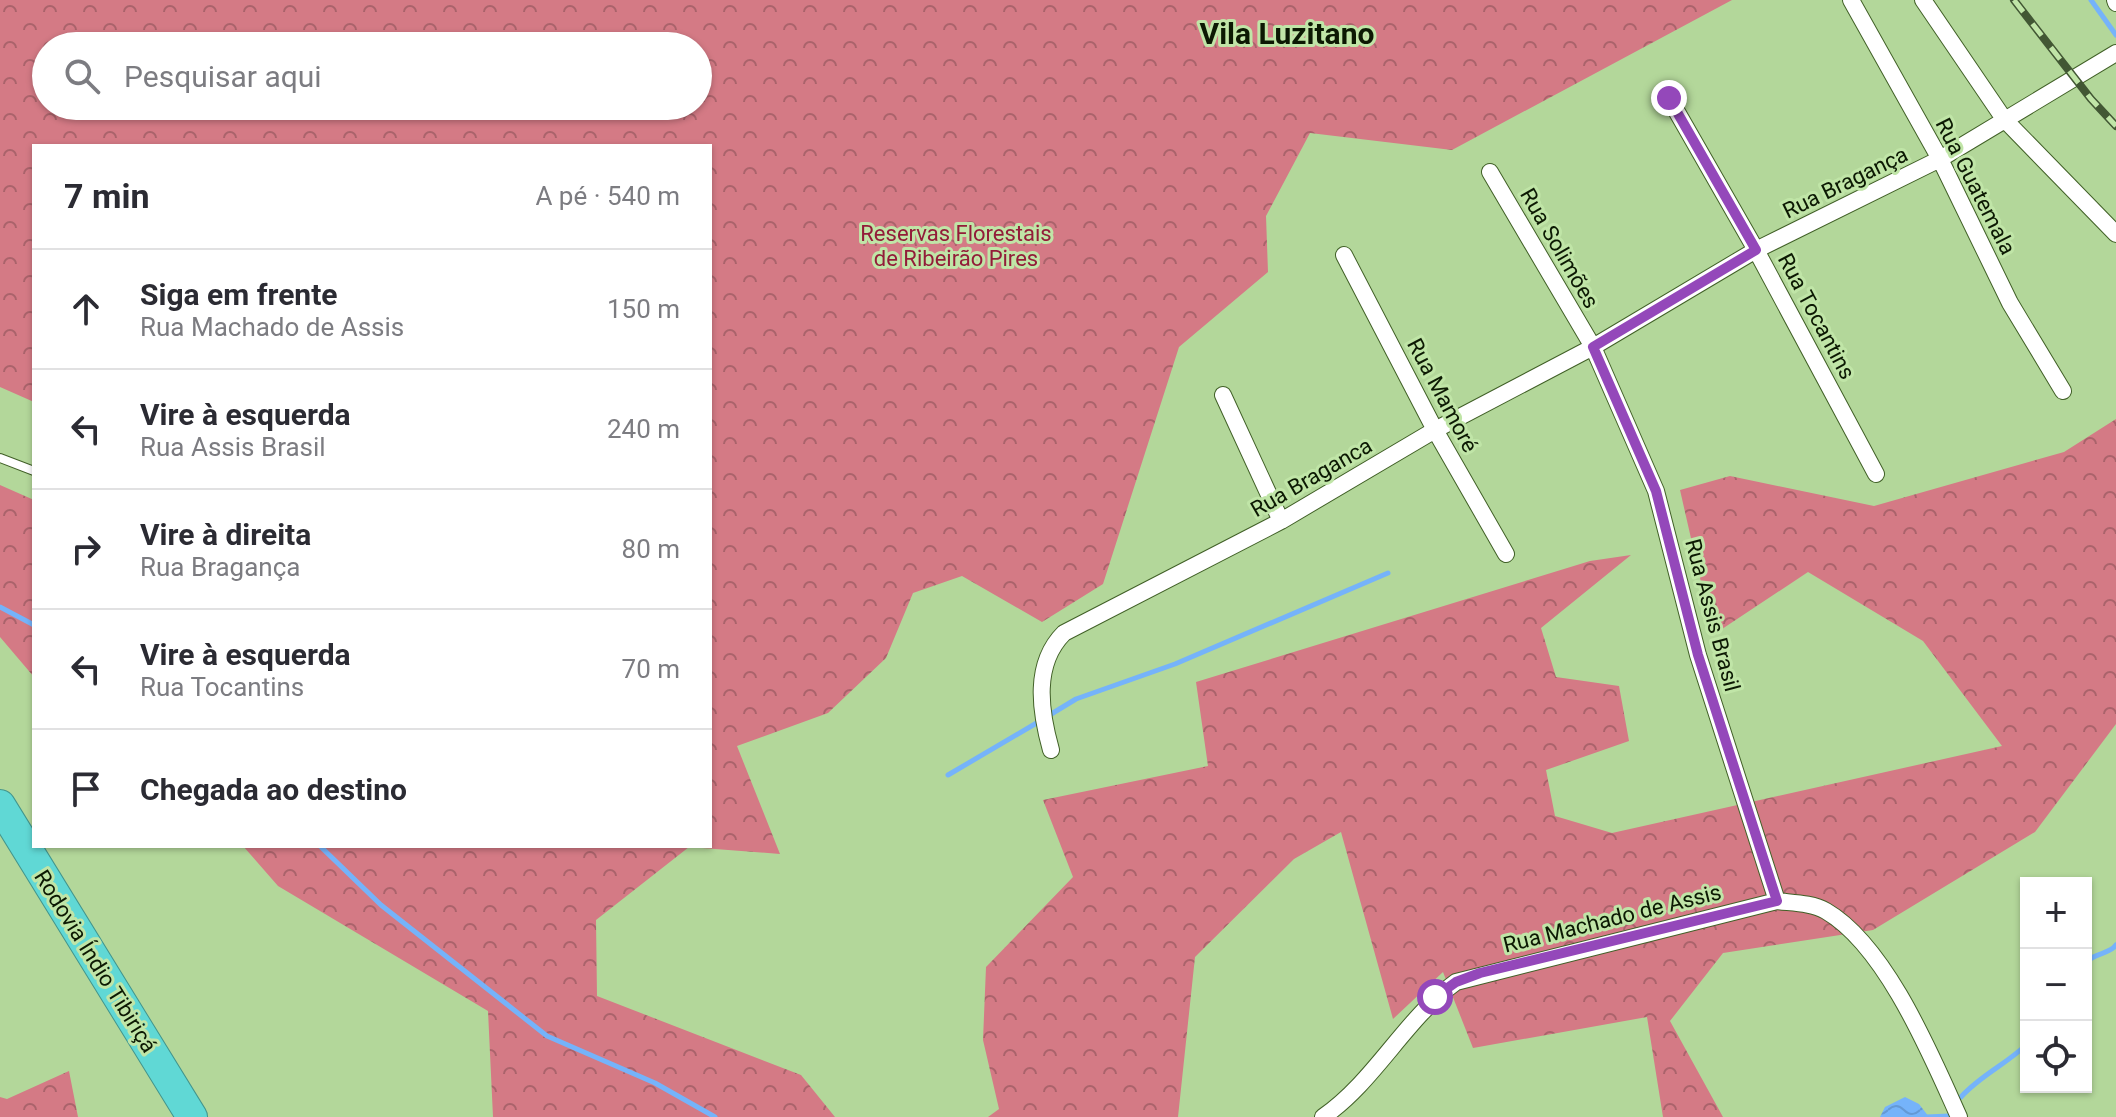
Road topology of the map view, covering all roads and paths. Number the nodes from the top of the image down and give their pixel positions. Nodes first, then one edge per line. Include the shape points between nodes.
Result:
1 (1851, 0) edge
2 (1923, 0) edge
3 (2116, 53) edge
4 (1669, 98) dead end
5 (2004, 119) junction
6 (1940, 159) junction
7 (1490, 172) dead end
8 (2116, 234) edge
9 (1756, 250) junction
10 (1344, 255) dead end
11 (1593, 347) junction
12 (2063, 391) dead end
13 (1223, 395) dead end
14 (1435, 430) junction
15 (0, 458) edge
16 (32, 470) edge
17 (1876, 474) dead end
18 (1281, 521) junction
19 (1506, 554) dead end
20 (1051, 750) dead end
21 (0, 805) edge
22 (1777, 901) junction
23 (192, 1117) edge
24 (1323, 1117) edge
25 (1959, 1117) edge

1 - 6 street, Rua Guatemala
2 - 5 street
3 - 5 street, Rua Bragança
4 - 9 street, Rua Tocantins
5 - 6 street, Rua Bragança
5 - 8 street
6 - 9 street, Rua Bragança
6 - 12 street, Rua Guatemala via 2010,303
7 - 11 street, Rua Solimões
9 - 11 street, Rua Bragança
9 - 17 street, Rua Tocantins
10 - 14 street, Rua Mamoré
11 - 14 street, Rua Braganca
11 - 22 street, Rua Assis Brasil via 1656,491 1698,655
13 - 18 street
14 - 18 street, Rua Braganca
14 - 19 street, Rua Mamoré
15 - 16 lane
18 - 20 street, Rua Braganca via 1086,619 1051,646 1042,678
21 - 23 highway, Rodovia Índio Tibiriçá
22 - 24 street, Rua Machado de Assis via 1456,982 1435,997
22 - 25 street via 1822,909 1860,940 1907,1007

